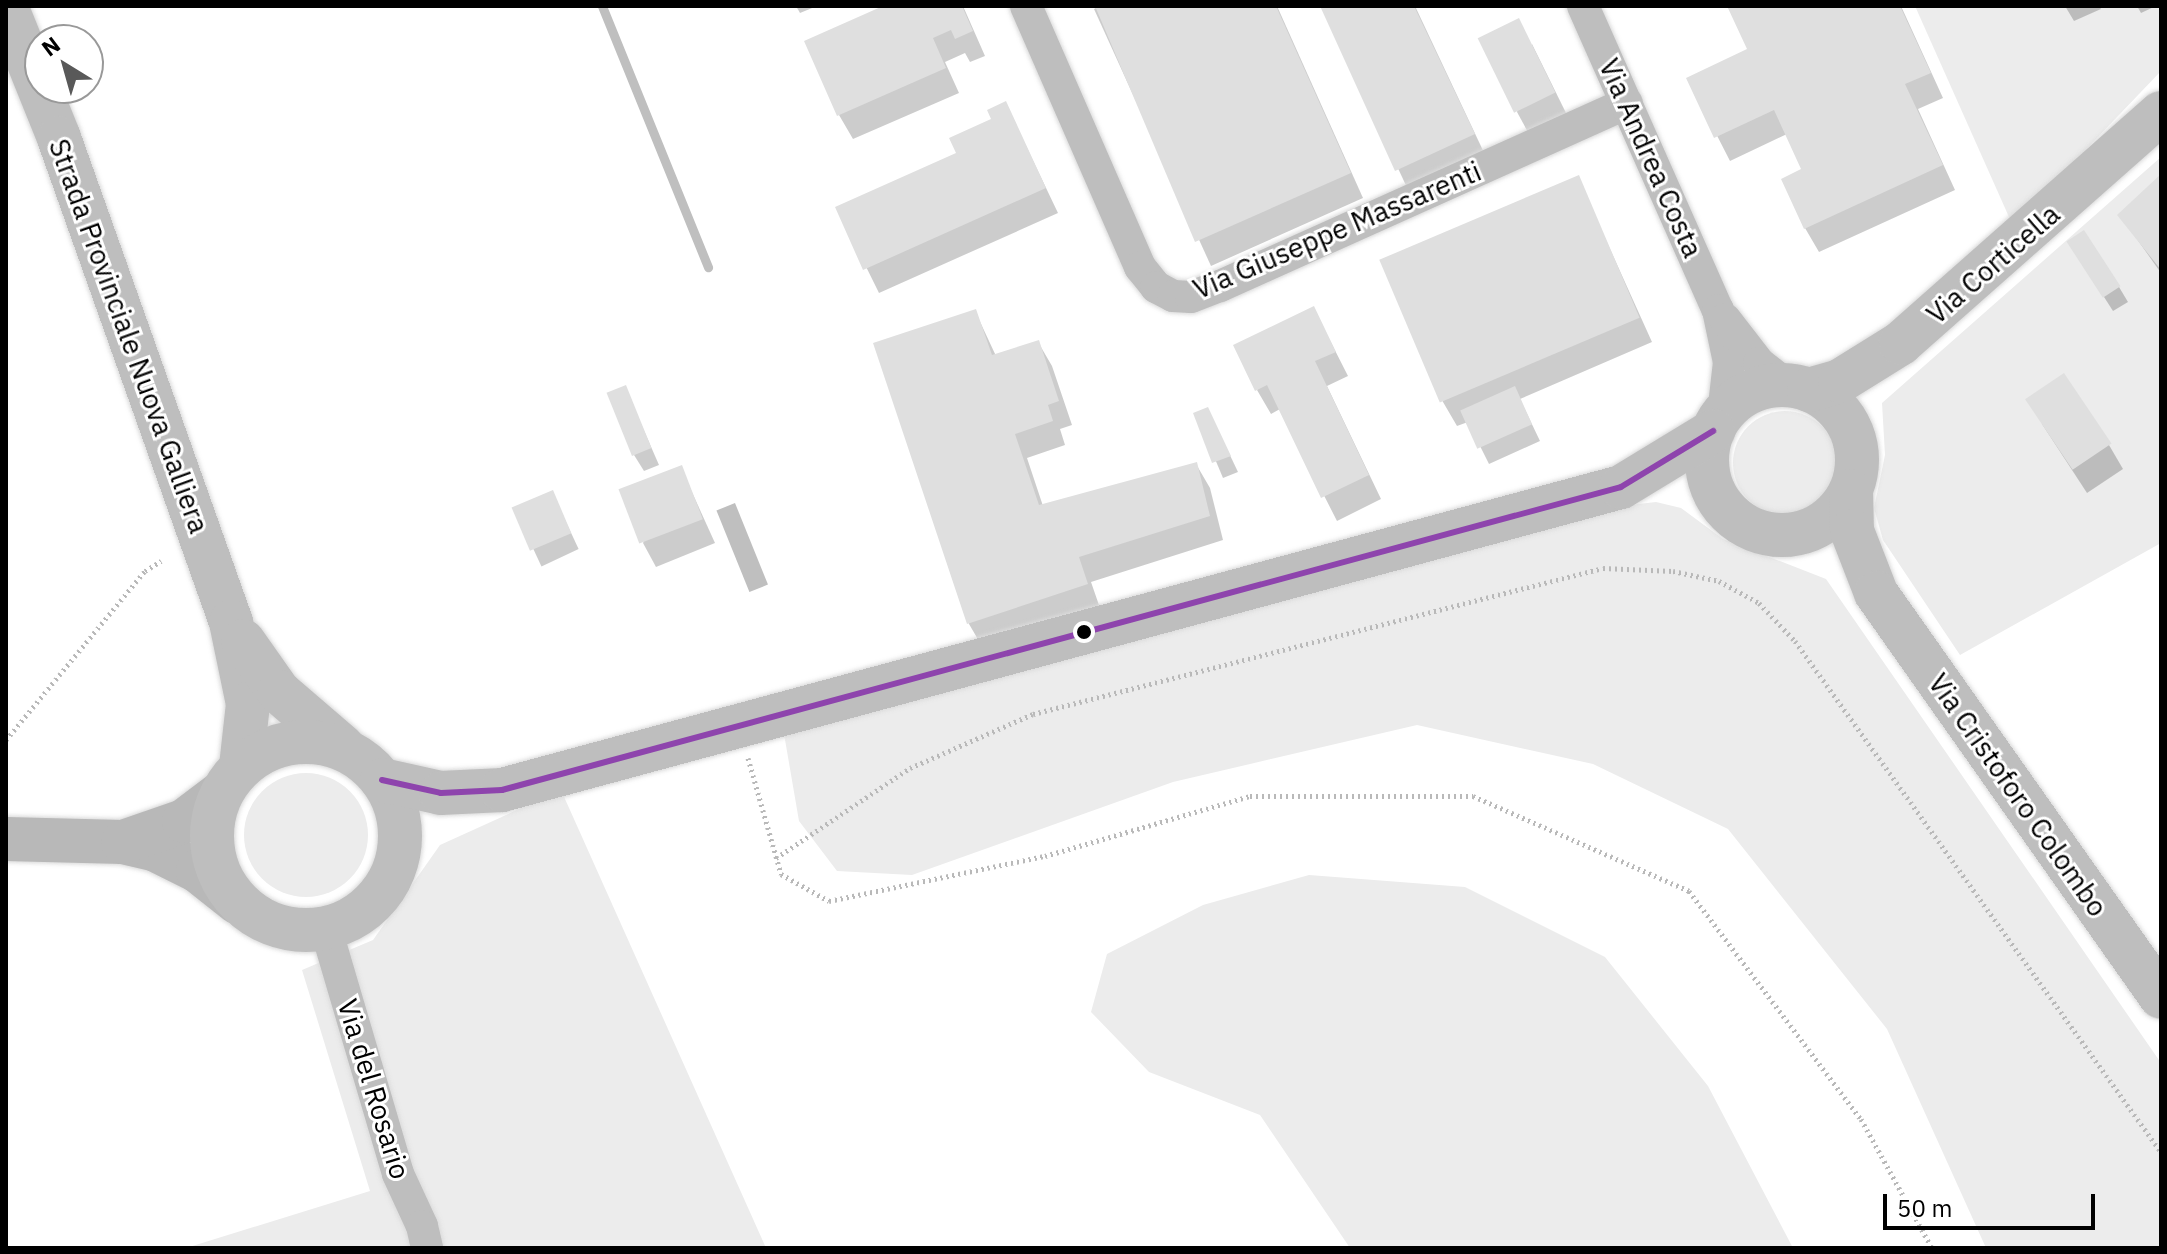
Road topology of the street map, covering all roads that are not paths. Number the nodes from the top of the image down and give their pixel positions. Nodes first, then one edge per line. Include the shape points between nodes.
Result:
1 (6, 6) edge
2 (1026, 6) edge
3 (1583, 6) edge
4 (1627, 103) junction
5 (2161, 113) edge
6 (1718, 310) junction
7 (1901, 343) junction
8 (1798, 388) junction
9 (1718, 423) junction
10 (1856, 445) junction
11 (1621, 487) junction
12 (1851, 491) junction
13 (1729, 514) junction
14 (1788, 535) junction
15 (1876, 593) junction
16 (231, 622) junction
17 (347, 750) junction
18 (231, 780) junction
19 (382, 780) junction
20 (502, 790) junction
21 (6, 839) edge
22 (123, 842) junction
23 (395, 868) junction
24 (237, 902) junction
25 (326, 929) junction
26 (2161, 997) edge
27 (427, 1248) edge

1 - 16 main road, Strada Provinciale Nuova Galliera via 59,138
2 - 4 street, Via Giuseppe Massarenti via 1140,267 1156,287 1173,296 1191,297 1220,286
3 - 4 street, Via Andrea Costa
4 - 6 street, Via Andrea Costa
5 - 7 main road, Via Corticella
6 - 8 street, Via Andrea Costa via 1759,363
6 - 9 street, Via Andrea Costa via 1729,362
7 - 8 main road, Via Corticella via 1840,381
7 - 10 main road via 1876,381
8 - 9 main road via 1759,389
8 - 10 main road via 1844,417
9 - 11 main road
9 - 13 main road via 1707,466 1718,500
10 - 12 main road
11 - 13 main road via 1675,491
11 - 20 main road
12 - 14 main road via 1825,522
12 - 15 main road, Via Cristoforo Colombo via 1852,531
13 - 14 main road via 1756,530
14 - 15 main road, Via Cristoforo Colombo via 1822,552
15 - 26 main road, Via Cristoforo Colombo
16 - 17 main road via 279,692
16 - 18 main road via 248,704
17 - 18 main road via 325,743 281,744
17 - 19 main road
18 - 22 street via 184,821
18 - 24 main road via 213,815 212,850 223,883
19 - 20 main road via 441,793
19 - 23 main road via 399,822
20 - 23 main road via 442,819
21 - 22 street
22 - 24 street via 178,859
23 - 25 main road via 365,909
24 - 25 main road via 279,926
25 - 27 street, Via del Rosario via 398,1174

